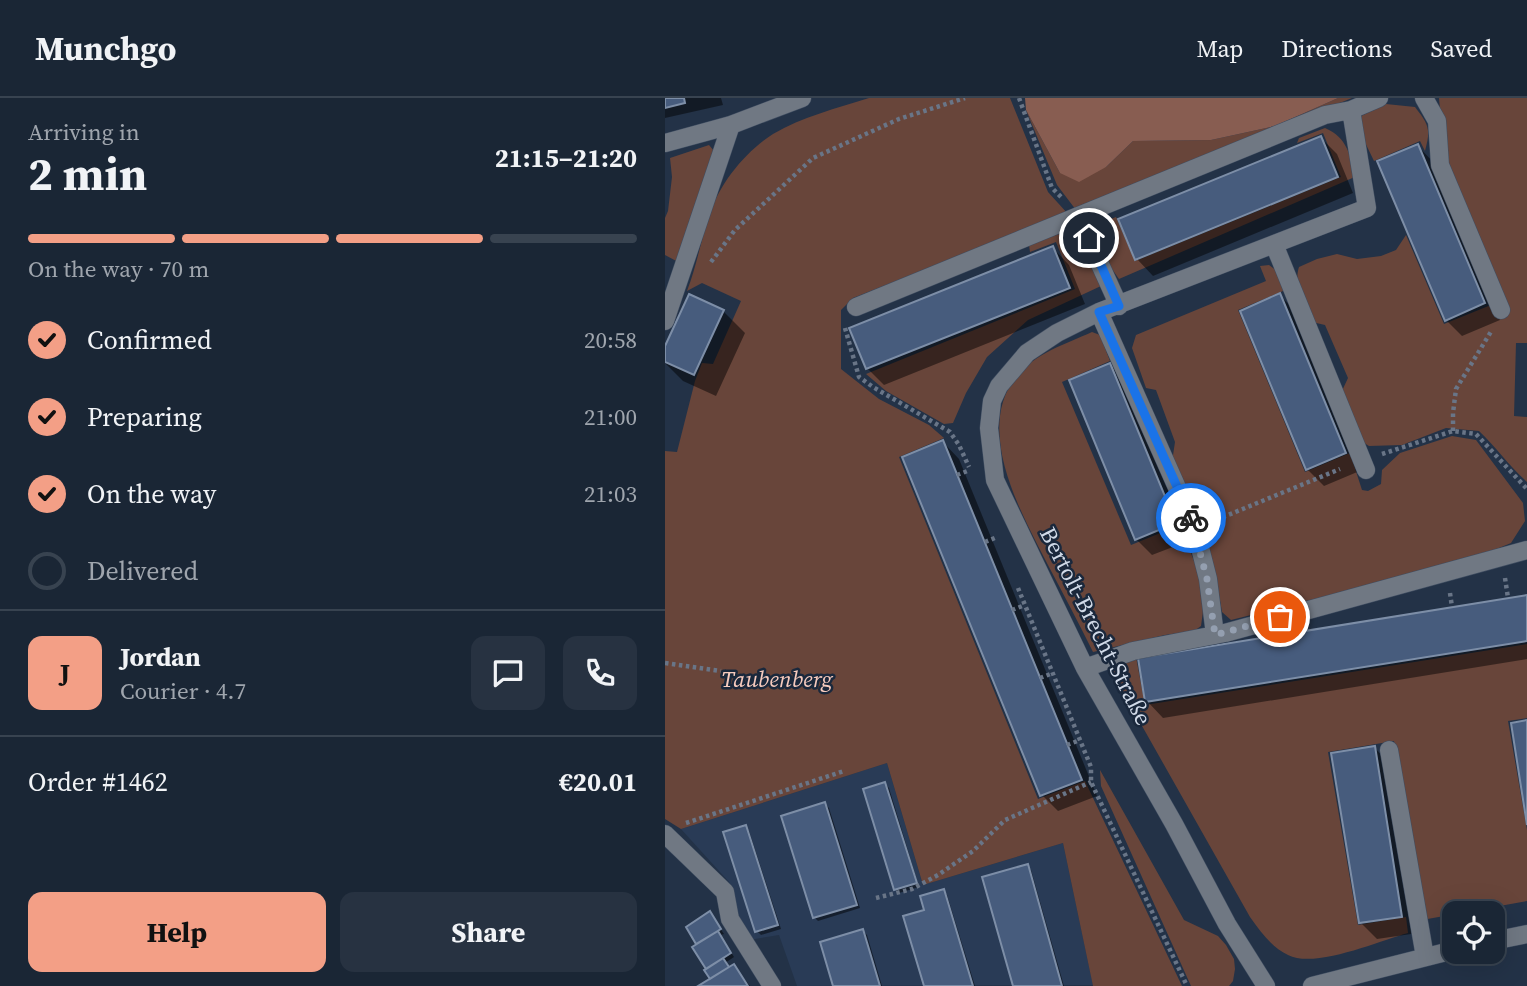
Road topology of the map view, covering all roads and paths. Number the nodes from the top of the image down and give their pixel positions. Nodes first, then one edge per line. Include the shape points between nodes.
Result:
1 (802, 98) edge
2 (965, 98) edge
3 (1019, 98) edge
4 (1379, 98) edge
5 (1424, 98) edge
6 (1351, 110) junction
7 (731, 125) junction
8 (665, 143) edge
9 (1078, 216) junction
10 (1274, 244) junction
11 (677, 284) junction
12 (1119, 306) junction
13 (856, 307) joint
14 (1501, 310) joint
15 (1099, 312) junction
16 (665, 321) edge
17 (1453, 431) dead end
18 (970, 470) junction
19 (1366, 470) dead end
20 (957, 475) dead end
21 (975, 481) dead end
22 (993, 526) dead end
23 (997, 537) junction
24 (985, 542) dead end
25 (1002, 549) dead end
26 (1527, 550) edge
27 (1016, 582) dead end
28 (1025, 605) junction
29 (1012, 610) dead end
30 (1215, 635) junction
31 (665, 663) edge
32 (1085, 668) junction
33 (721, 671) dead end
34 (1053, 673) junction
35 (1040, 678) dead end
36 (1080, 740) junction
37 (1067, 745) dead end
38 (1389, 750) dead end
39 (845, 771) dead end
40 (1091, 782) junction
41 (681, 825) dead end
42 (665, 834) edge
43 (876, 898) dead end
44 (1527, 934) edge
45 (1505, 939) edge
46 (1442, 953) edge
47 (1425, 957) junction
48 (772, 986) edge
49 (1187, 986) edge
50 (1266, 986) edge
51 (1312, 986) edge

1 - 7 street
2 - 11 path via 899,119 813,158 735,230 699,279
3 - 9 path via 1052,188
4 - 6 street
5 - 14 street via 1437,121 1440,165
6 - 9 street via 1325,116
6 - 10 street, Bertolt-Brecht-Straße via 1367,208
7 - 8 street
7 - 11 street
9 - 12 street
9 - 13 street
10 - 12 street, Bertolt-Brecht-Straße
10 - 19 street
11 - 16 street
12 - 15 street, Bertolt-Brecht-Straße
13 - 18 path via 845,327 859,377 950,432
14 - 17 path via 1457,389
15 - 30 street via 1195,528
15 - 32 street, Bertolt-Brecht-Straße via 1027,353 999,386 989,428 995,480
18 - 20 path
18 - 21 path
22 - 23 path
23 - 24 path
23 - 25 path
26 - 30 street
27 - 28 path
28 - 29 path
28 - 34 path
30 - 32 street via 1133,651
31 - 33 path
32 - 50 street, Bertolt-Brecht-Straße
34 - 35 path
34 - 36 path
36 - 37 path
36 - 40 path via 1091,767
38 - 47 street
39 - 41 path
40 - 43 path via 1005,820 973,851 938,875 912,889
40 - 49 path
42 - 48 street via 725,892 730,919
44 - 45 street
46 - 47 street
47 - 51 street

